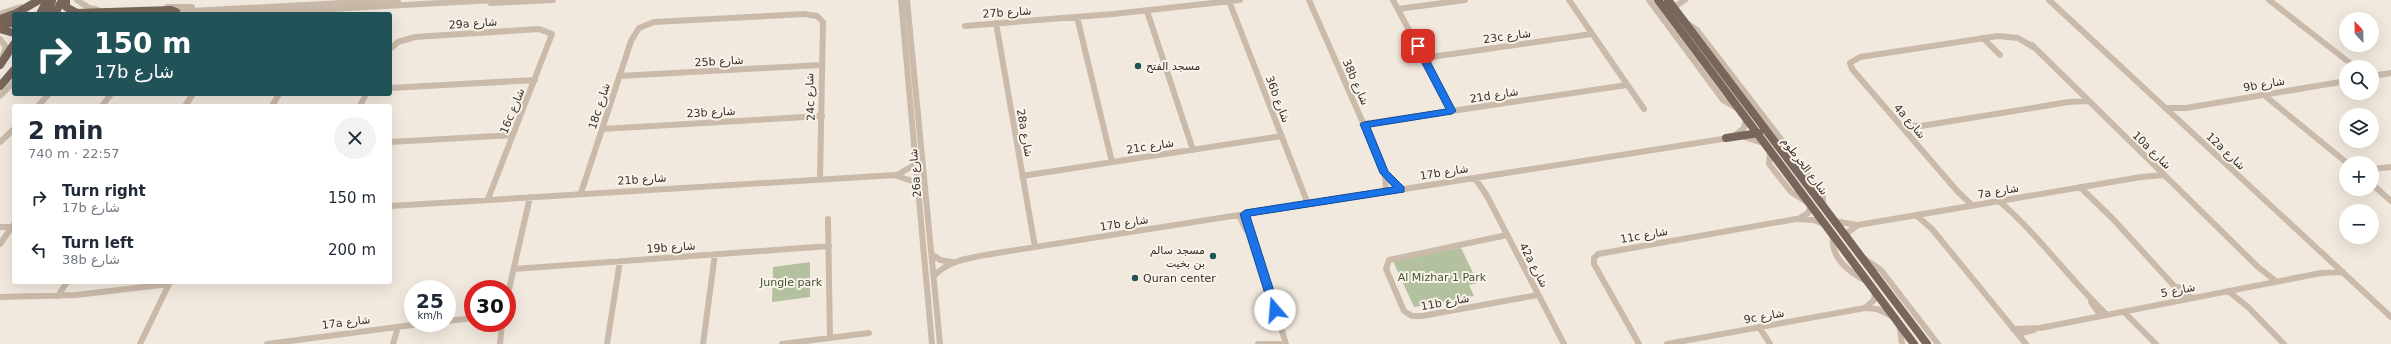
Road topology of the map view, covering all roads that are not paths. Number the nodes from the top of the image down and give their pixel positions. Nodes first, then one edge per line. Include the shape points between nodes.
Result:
1 (33, 0) edge
2 (39, 0) edge
3 (47, 0) edge
4 (53, 0) edge
5 (62, 0) edge
6 (66, 0) edge
7 (77, 0) edge
8 (319, 0) edge
9 (388, 0) edge
10 (398, 0) edge
11 (495, 0) edge
12 (553, 0) edge
13 (901, 0) edge
14 (907, 0) edge
15 (1240, 0) edge
16 (1309, 0) edge
17 (1393, 0) edge
18 (1465, 0) edge
19 (1569, 0) edge
20 (1649, 0) edge
21 (1658, 0) edge
22 (1668, 0) edge
23 (1684, 0) edge
24 (2049, 0) edge
25 (2269, 0) edge
26 (377, 1) edge
27 (1229, 1) junction
28 (357, 7) junction
29 (344, 8) junction
30 (318, 9) junction
31 (1398, 9) junction
32 (304, 10) junction
33 (1147, 10) junction
34 (1676, 10) junction
35 (18, 12) edge
36 (41, 12) edge
37 (48, 12) edge
38 (56, 12) edge
39 (75, 12) edge
40 (108, 12) edge
41 (176, 12) joint
42 (272, 12) edge
43 (298, 12) edge
44 (322, 12) edge
45 (335, 12) edge
46 (0, 14) edge
47 (12, 15) edge
48 (817, 16) joint
49 (1077, 17) junction
50 (0, 19) edge
51 (12, 19) edge
52 (996, 23) junction
53 (1685, 23) junction
54 (12, 24) edge
55 (966, 26) dead end
56 (0, 27) edge
57 (12, 31) edge
58 (549, 32) joint
59 (1592, 34) junction
60 (1983, 38) junction
61 (0, 39) edge
62 (12, 47) edge
63 (392, 47) edge
64 (12, 53) edge
65 (2000, 55) dead end
66 (1424, 58) junction
67 (0, 60) edge
68 (2345, 60) edge
69 (0, 65) edge
70 (820, 65) junction
71 (0, 68) edge
72 (12, 73) edge
73 (2391, 73) edge
74 (2379, 75) edge
75 (619, 76) junction
76 (535, 80) junction
77 (2339, 82) edge
78 (12, 84) edge
79 (1627, 85) junction
80 (0, 86) edge
81 (392, 88) edge
82 (2267, 94) junction
83 (0, 96) edge
84 (47, 96) edge
85 (2086, 99) junction
86 (40, 104) edge
87 (2165, 108) junction
88 (2186, 108) junction
89 (1644, 109) dead end
90 (1740, 110) junction
91 (1452, 111) junction
92 (2170, 113) junction
93 (822, 116) junction
94 (1746, 119) junction
95 (1364, 124) junction
96 (1901, 126) junction
97 (1921, 126) junction
98 (602, 129) junction
99 (12, 131) edge
100 (1905, 131) junction
101 (1755, 133) junction
102 (514, 135) junction
103 (1282, 136) junction
104 (1726, 138) junction
105 (0, 142) edge
106 (392, 142) edge
107 (1763, 143) junction
108 (1193, 150) junction
109 (2339, 156) edge
110 (1112, 162) junction
111 (916, 164) junction
112 (2391, 167) edge
113 (2379, 169) edge
114 (1385, 173) junction
115 (2162, 173) junction
116 (895, 175) junction
117 (1798, 175) junction
118 (1022, 176) junction
119 (1477, 177) junction
120 (820, 180) junction
121 (918, 183) junction
122 (2082, 187) junction
123 (1401, 189) junction
124 (2379, 190) edge
125 (1386, 191) junction
126 (581, 193) junction
127 (530, 197) junction
128 (488, 199) junction
129 (2006, 200) junction
130 (1999, 201) junction
131 (2391, 201) edge
132 (1308, 204) junction
133 (1809, 204) junction
134 (392, 206) edge
135 (1971, 206) junction
136 (1823, 207) junction
137 (1242, 214) junction
138 (2014, 214) junction
139 (1920, 215) junction
140 (828, 219) dead end
141 (1796, 219) junction
142 (1833, 220) junction
143 (1824, 224) junction
144 (1858, 225) junction
145 (12, 226) edge
146 (0, 227) edge
147 (12, 227) edge
148 (1508, 237) junction
149 (1847, 239) junction
150 (0, 244) edge
151 (829, 246) junction
152 (1034, 247) junction
153 (715, 254) junction
154 (933, 255) junction
155 (1860, 256) junction
156 (620, 261) junction
157 (953, 263) junction
158 (2338, 267) junction
159 (514, 268) junction
160 (2343, 272) junction
161 (2321, 273) junction
162 (935, 275) junction
163 (511, 280) edge
164 (2274, 282) junction
165 (67, 284) edge
166 (161, 284) edge
167 (170, 284) edge
168 (2231, 291) junction
169 (1875, 292) junction
170 (1538, 295) junction
171 (58, 296) junction
172 (0, 297) edge
173 (2189, 299) junction
174 (1864, 308) junction
175 (2127, 311) junction
176 (2104, 315) junction
177 (2391, 316) edge
178 (1897, 321) junction
179 (404, 326) edge
180 (398, 327) junction
181 (1759, 327) junction
182 (501, 332) edge
183 (2016, 332) junction
184 (869, 333) dead end
185 (830, 338) junction
186 (140, 344) edge
187 (267, 344) edge
188 (393, 344) edge
189 (500, 344) edge
190 (607, 344) edge
191 (703, 344) edge
192 (782, 344) edge
193 (932, 344) edge
194 (940, 344) edge
195 (1258, 344) edge
196 (1286, 344) edge
197 (1564, 344) edge
198 (1640, 344) edge
199 (1667, 344) edge
200 (1770, 344) edge
201 (1902, 344) edge
202 (1914, 344) edge
203 (1927, 344) edge
204 (1938, 344) edge
205 (2026, 344) edge
206 (2156, 344) edge
207 (2284, 344) edge

1 - 46 street
2 - 35 main road
3 - 36 main road
4 - 37 main road
5 - 38 main road
6 - 39 main road via 66,7
7 - 8 street via 92,9 106,10
9 - 10 street
9 - 26 street
11 - 28 street
12 - 28 street via 368,10
13 - 111 street, 26a شارع
14 - 154 street, 26a شارع
15 - 27 street, 27b شارع
16 - 95 street, 38b شارع
17 - 31 street
18 - 31 street
19 - 59 street
20 - 90 street via 1723,100
21 - 90 main road, شارع الخرطوم
22 - 34 main road, شارع الخرطوم
23 - 34 street via 1679,3
24 - 87 street, 12a شارع
25 - 68 street
26 - 41 street
27 - 33 street, 27b شارع
27 - 103 street, 36b شارع
28 - 29 street
29 - 30 street
29 - 45 street
30 - 32 street
30 - 44 street
31 - 66 street
32 - 42 street
32 - 43 street
33 - 49 street, 27b شارع
33 - 108 street
34 - 53 main road, شارع الخرطوم
40 - 41 main road
47 - 50 main road
48 - 70 street, 24c شارع via 823,22
48 - 75 street, 18c شارع via 804,14 654,22 640,27 635,33
49 - 52 street, 27b شارع
49 - 110 street
50 - 51 street
52 - 55 street, 27b شارع
52 - 118 street, 28a شارع
53 - 117 main road, شارع الخرطوم
53 - 136 street via 1697,31 1820,190
54 - 56 main road
56 - 57 main road
58 - 63 street, 29a شارع via 539,29 415,37 398,42
58 - 76 street, 16c شارع via 552,38
59 - 66 street, 23c شارع
59 - 79 street
60 - 65 street
60 - 85 street, 10a شارع via 2019,38 2033,47
60 - 96 street, 4a شارع via 1860,57 1850,63 1852,69
61 - 67 street via 6,48
62 - 69 main road
64 - 71 main road
66 - 91 street
70 - 75 street, 25b شارع
70 - 93 street, 24c شارع
72 - 80 main road
73 - 74 street
75 - 98 street, 18c شارع
76 - 81 street
76 - 102 street, 16c شارع
77 - 82 street, 9b شارع
78 - 83 street
79 - 89 street
79 - 91 street, 21d شارع
82 - 88 street, 9b شارع
82 - 109 street
84 - 86 street
85 - 97 street
85 - 115 street, 10a شارع
87 - 88 street, 9b شارع
87 - 92 street, 12a شارع
88 - 92 street, 9b شارع
90 - 94 main road, شارع الخرطوم
91 - 95 street, 21d شارع
92 - 158 street, 12a شارع
93 - 98 street, 23b شارع
93 - 120 street, 24c شارع
94 - 101 main road, شارع الخرطوم
94 - 104 street, 17b شارع via 1742,131
95 - 114 street, 38b شارع
96 - 97 street
96 - 100 street, 4a شارع
97 - 100 street
98 - 126 street, 18c شارع
99 - 105 street
100 - 135 street, 4a شارع
101 - 104 main road
101 - 107 main road, شارع الخرطوم
101 - 117 main road via 1763,135 1790,169
102 - 106 street
102 - 128 street, 16c شارع
103 - 108 street, 21c شارع
103 - 132 street, 36b شارع
104 - 107 street, 17b شارع via 1746,137
104 - 119 street, 17b شارع
107 - 133 main road, شارع الخرطوم
108 - 110 street, 21c شارع
110 - 118 street, 21c شارع
111 - 116 street, 21b شارع
111 - 121 street, 26a شارع
112 - 113 street
114 - 123 street, 38b شارع
114 - 125 street, 38b شارع
115 - 122 street, 7a شارع
115 - 164 street, 10a شارع
116 - 120 street, 21b شارع
116 - 121 street, 21b شارع
117 - 136 main road, شارع الخرطوم
118 - 152 street, 28a شارع
119 - 123 street, 17b شارع
119 - 148 street, 42a شارع
120 - 126 street, 21b شارع
121 - 193 street, 26a شارع
122 - 129 street, 7a شارع
122 - 173 street
123 - 125 street, 17b شارع
124 - 131 street
125 - 132 street, 17b شارع
126 - 127 street, 21b شارع
127 - 128 street, 21b شارع
127 - 159 street
128 - 134 street, 21b شارع
129 - 130 street, 7a شارع
129 - 138 street
130 - 135 street, 7a شارع
130 - 138 street
132 - 137 street, 17b شارع
133 - 141 street, 11c شارع via 1805,216
133 - 143 main road, شارع الخرطوم
135 - 139 street, 7a شارع
136 - 142 main road, شارع الخرطوم
137 - 152 street, 17b شارع
137 - 196 street
138 - 176 street
139 - 144 street, 7a شارع
139 - 183 street
140 - 151 street
141 - 143 street, 11c شارع via 1813,220
141 - 198 street, 11c شارع via 1598,254 1594,258 1594,264
142 - 144 street, 7a شارع
142 - 149 main road, شارع الخرطوم
143 - 169 main road, شارع الخرطوم
144 - 149 street via 1850,229
145 - 146 street
147 - 150 street
148 - 170 street, 42a شارع
148 - 170 street, 11b شارع via 1389,260 1386,269 1404,311 1412,316 1422,316
149 - 155 main road, شارع الخرطوم
151 - 153 street, 19b شارع
151 - 185 street
152 - 157 street, 17b شارع
153 - 156 street, 19b شارع
153 - 191 street
154 - 157 street via 940,260
154 - 162 street, 26a شارع
155 - 203 main road, شارع الخرطوم
155 - 204 street via 1881,270
156 - 159 street, 19b شارع
156 - 190 street
157 - 162 street, 17b شارع via 941,268
158 - 160 street, 12a شارع
158 - 161 street, شارع 5
159 - 163 street
160 - 161 street, شارع 5
160 - 177 street, 12a شارع
161 - 164 street, شارع 5
162 - 194 street, 26a شارع
164 - 168 street, شارع 5
165 - 171 street
166 - 171 street
167 - 186 street
168 - 173 street, شارع 5
168 - 207 street
169 - 174 street via 1874,300
169 - 178 main road, شارع الخرطوم
170 - 197 street, 42a شارع
171 - 172 street
173 - 175 street, شارع 5
174 - 178 street, 9c شارع via 1877,309
174 - 181 street, 9c شارع
175 - 176 street, شارع 5
175 - 206 street
176 - 183 street, شارع 5
178 - 201 street
178 - 202 main road, شارع الخرطوم
179 - 180 street, 17a شارع
180 - 187 street, 17a شارع
180 - 188 street
181 - 199 street, 9c شارع
181 - 200 street
182 - 189 street
183 - 205 street
184 - 185 street
185 - 192 street
195 - 196 street

